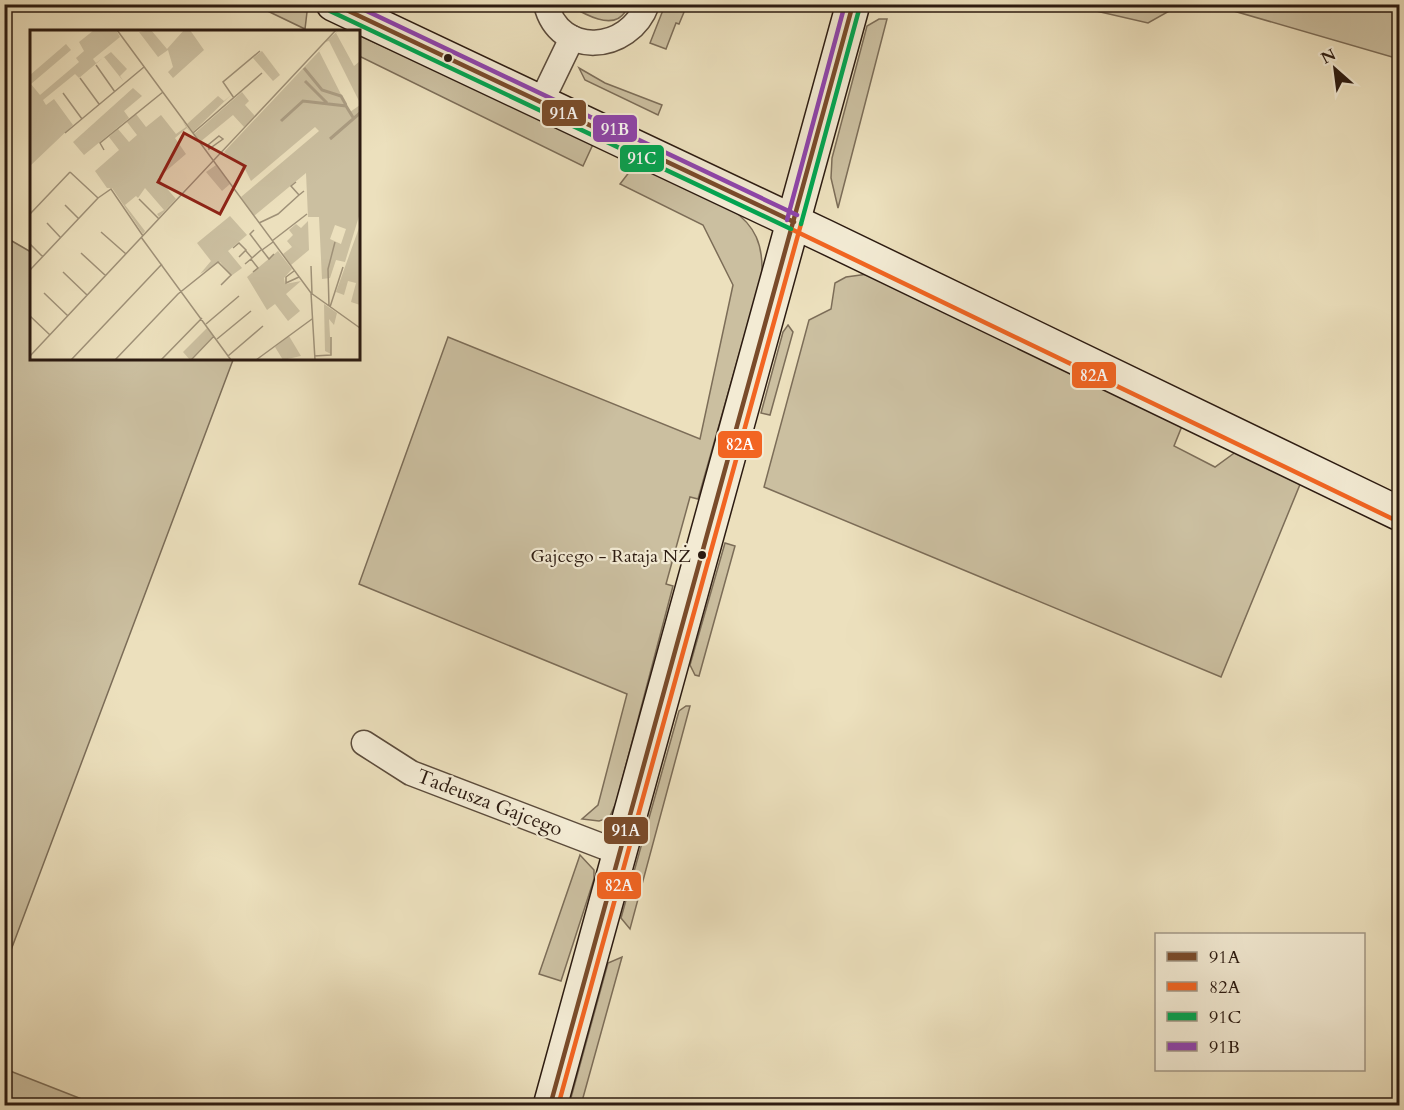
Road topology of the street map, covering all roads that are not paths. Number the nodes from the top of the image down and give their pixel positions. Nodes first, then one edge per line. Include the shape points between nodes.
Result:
1 (333, 4) edge
2 (546, 4) edge
3 (647, 4) edge
4 (853, 4) edge
5 (572, 38) junction
6 (541, 102) junction
7 (794, 222) junction
8 (1400, 514) edge
9 (364, 743) dead end
10 (620, 853) junction
11 (550, 1106) edge

1 - 6 street
2 - 5 lane via 554,22
3 - 5 lane via 639,22 620,38 604,43
4 - 7 street
5 - 6 lane
6 - 7 street
7 - 8 street
7 - 10 street
9 - 10 lane, Tadeusza Gajcego via 411,772
10 - 11 street

